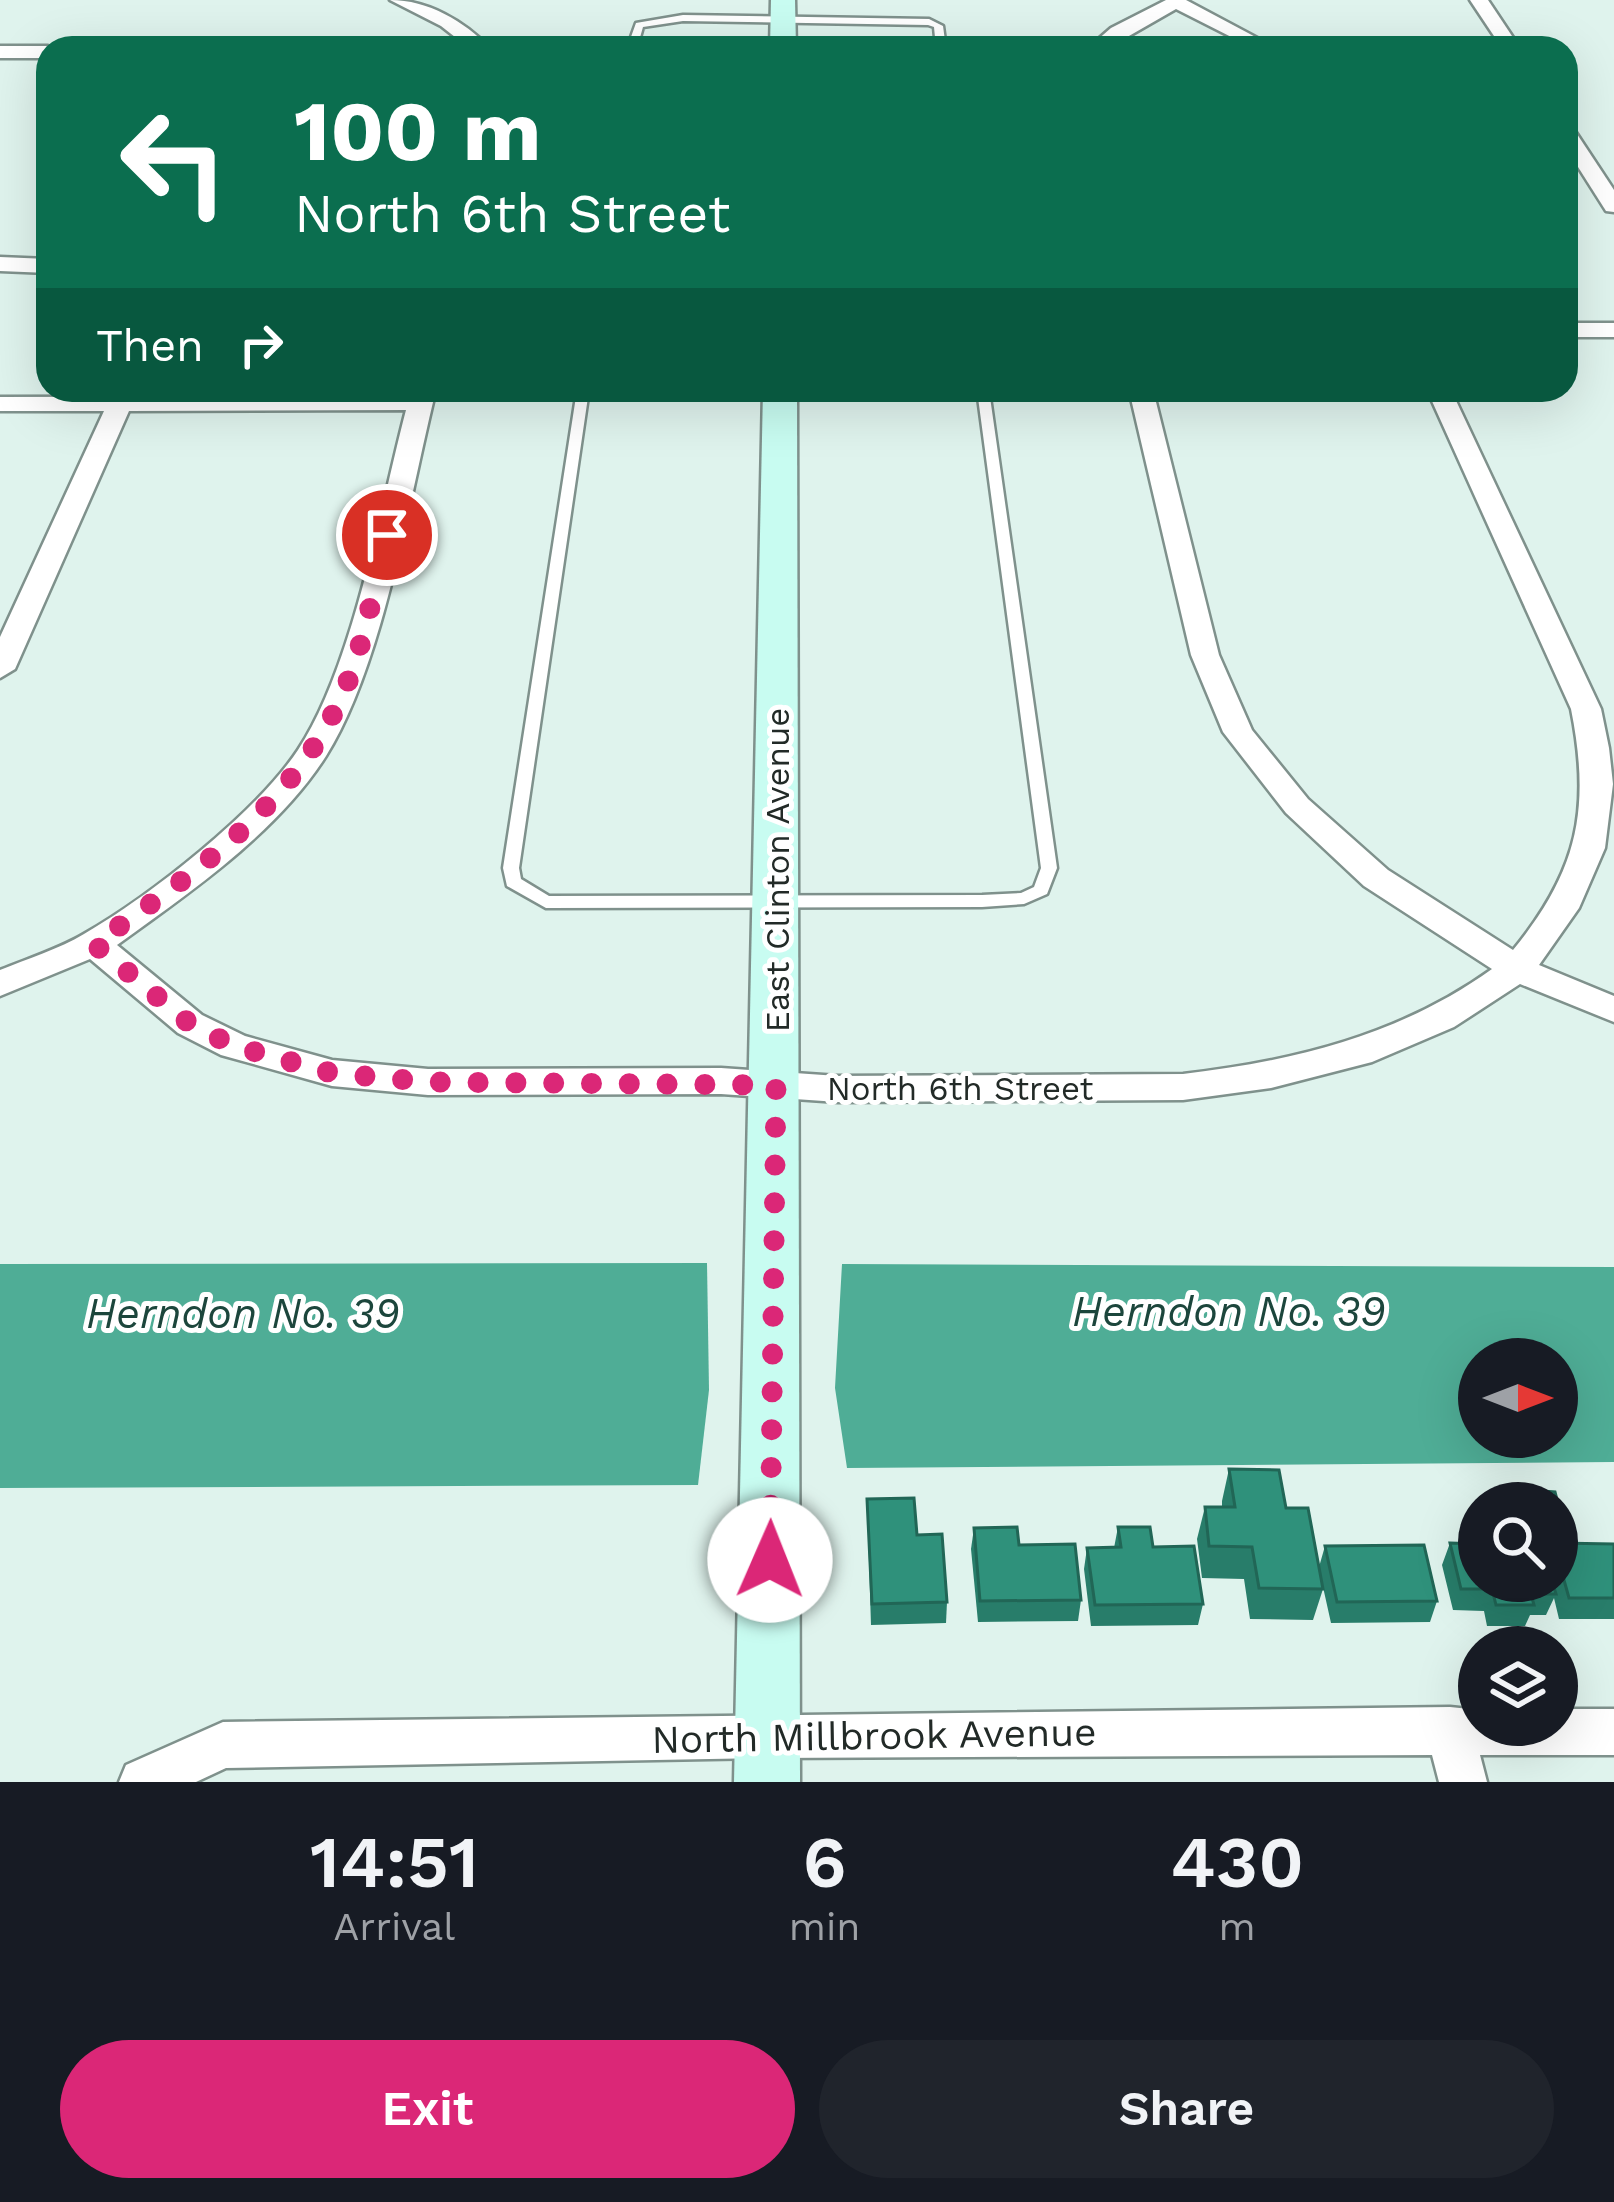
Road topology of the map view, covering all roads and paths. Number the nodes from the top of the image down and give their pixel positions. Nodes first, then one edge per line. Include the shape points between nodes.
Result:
1 (399, 0) edge
2 (448, 0) edge
3 (1480, 0) edge
4 (1175, 1) edge
5 (424, 9) junction
6 (783, 10) edge
7 (463, 36) edge
8 (634, 36) edge
9 (939, 36) edge
10 (1112, 36) edge
11 (1244, 36) edge
12 (1503, 36) edge
13 (36, 53) edge
14 (1, 56) edge
15 (1578, 150) edge
16 (1614, 206) edge
17 (0, 263) edge
18 (36, 265) edge
19 (1578, 330) edge
20 (1614, 330) edge
21 (196, 402) edge
22 (421, 402) edge
23 (581, 402) edge
24 (780, 402) edge
25 (985, 402) edge
26 (1144, 402) edge
27 (1445, 402) edge
28 (0, 404) edge
29 (120, 404) junction
30 (0, 669) edge
31 (776, 898) junction
32 (94, 944) junction
33 (1517, 969) junction
34 (0, 984) edge
35 (1614, 1010) edge
36 (776, 1085) junction
37 (1450, 1730) junction
38 (1614, 1732) edge
39 (767, 1759) edge
40 (143, 1782) edge
41 (1462, 1782) edge

1 - 5 street
2 - 5 street
3 - 12 street
4 - 10 street
4 - 11 street
5 - 7 street
6 - 8 lane via 652,20
6 - 9 lane via 929,22
13 - 14 street
15 - 16 street
17 - 18 street
19 - 20 street
21 - 29 street
22 - 32 street via 353,666 312,753 256,818
23 - 31 lane via 513,882 546,902
24 - 31 main road, East Clinton Avenue
25 - 31 lane via 1048,878 1024,898 982,902
26 - 33 street via 1205,655 1238,732 1298,806 1376,878
27 - 33 street, North 6th Street via 1586,709 1598,752 1600,800 1581,880
28 - 29 street
29 - 30 street
31 - 36 main road, East Clinton Avenue
32 - 34 street
32 - 36 street, North 6th Street via 190,1024 234,1046 332,1073 428,1082
33 - 35 street
33 - 36 street, North 6th Street via 1452,1014 1402,1035 1231,1083
36 - 39 main road, East Clinton Avenue
37 - 38 street, North Millbrook Avenue
37 - 39 street, North Millbrook Avenue
37 - 41 street
39 - 40 street, North Millbrook Avenue via 223,1745

